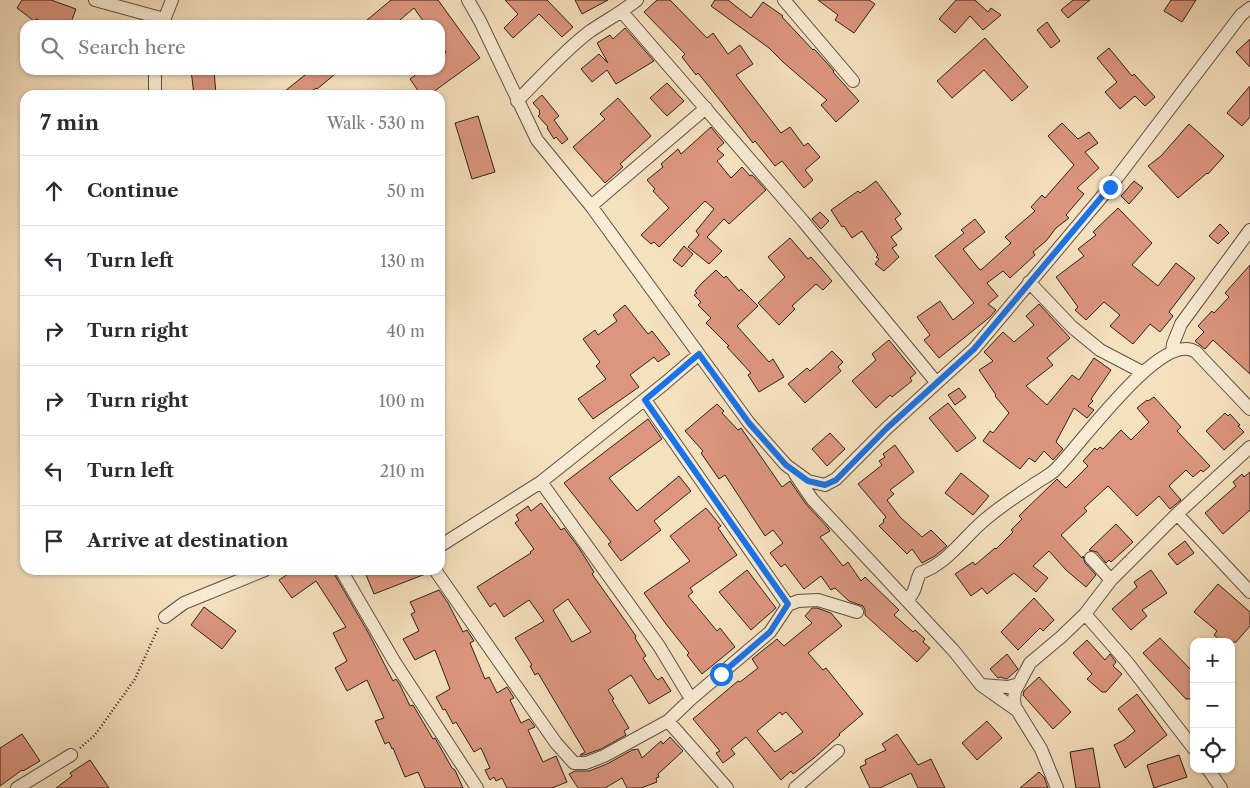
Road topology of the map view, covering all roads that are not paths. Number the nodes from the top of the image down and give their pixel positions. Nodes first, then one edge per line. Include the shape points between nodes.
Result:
1 (95, 0) edge
2 (172, 0) edge
3 (468, 0) edge
4 (637, 0) edge
5 (784, 0) edge
6 (1250, 8) edge
7 (622, 12) junction
8 (157, 20) edge
9 (164, 20) edge
10 (155, 75) edge
11 (853, 81) dead end
12 (155, 90) edge
13 (517, 101) junction
14 (706, 108) junction
15 (591, 206) junction
16 (1250, 230) edge
17 (1029, 282) junction
18 (1172, 352) junction
19 (699, 354) junction
20 (1142, 372) junction
21 (936, 382) junction
22 (645, 400) junction
23 (1250, 409) edge
24 (1250, 447) edge
25 (791, 468) junction
26 (541, 482) junction
27 (1177, 514) junction
28 (445, 543) edge
29 (1091, 558) dead end
30 (253, 575) edge
31 (344, 575) edge
32 (438, 575) edge
33 (1111, 580) junction
34 (1250, 592) edge
35 (906, 600) junction
36 (788, 604) junction
37 (857, 612) dead end
38 (1085, 614) junction
39 (165, 616) road end
40 (1019, 684) junction
41 (981, 685) junction
42 (691, 699) junction
43 (1018, 710) junction
44 (668, 721) junction
45 (1190, 744) edge
46 (838, 751) dead end
47 (71, 755) road end
48 (1211, 773) edge
49 (17, 788) edge
50 (477, 788) edge
51 (727, 788) edge
52 (795, 788) edge
53 (1057, 788) edge
54 (1221, 788) edge

1 - 8 street
2 - 9 street
3 - 13 street
4 - 7 street
5 - 11 street
6 - 17 street via 1241,15 1110,187
7 - 13 street via 589,33
7 - 14 street
10 - 12 street
13 - 15 street via 537,140
14 - 15 street
14 - 21 street
15 - 19 street
16 - 18 street via 1181,324
17 - 20 street via 1072,327 1100,350
17 - 21 street via 974,349
18 - 20 street
18 - 23 street via 1191,348
19 - 22 street
19 - 25 street via 749,423
20 - 35 street via 1054,470 986,518 947,557 920,573 914,592
21 - 25 street via 836,480 825,485 808,481
22 - 26 street
22 - 36 street
24 - 27 street
25 - 35 street via 812,499
26 - 28 street
26 - 42 street via 659,646
27 - 33 street
27 - 34 street
29 - 33 street
30 - 39 street via 184,604
31 - 50 street via 394,661
32 - 44 street via 556,743 574,763 586,763 604,756
33 - 38 street
35 - 41 street
36 - 37 street via 818,600
36 - 42 street via 770,632
38 - 40 street via 1030,663
38 - 45 street
40 - 41 street via 1008,687
40 - 43 street via 1014,699
41 - 43 street
42 - 44 street
43 - 53 street via 1041,749
44 - 51 street
46 - 52 street
47 - 49 street
48 - 54 street

